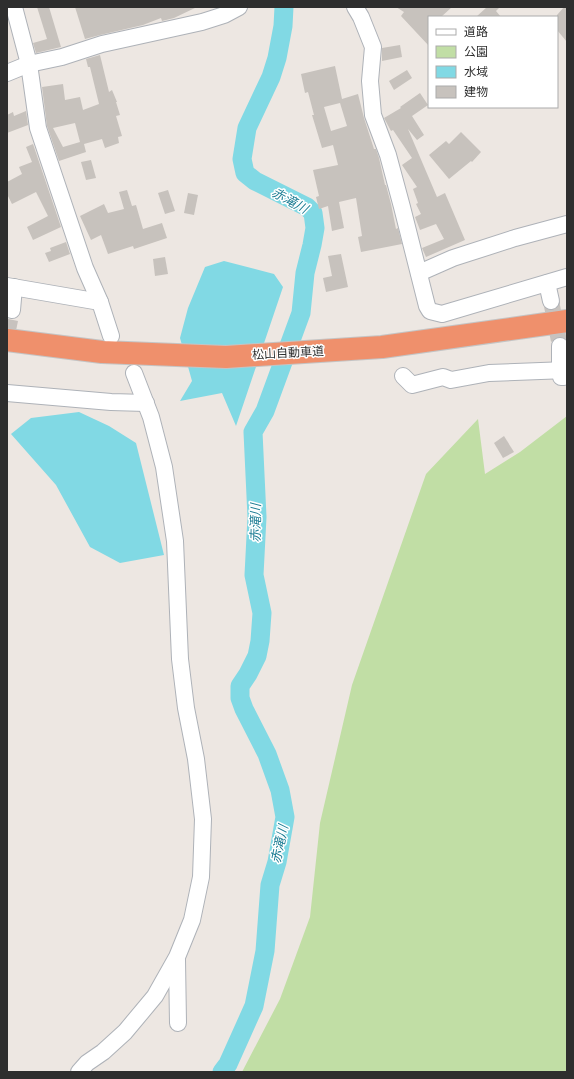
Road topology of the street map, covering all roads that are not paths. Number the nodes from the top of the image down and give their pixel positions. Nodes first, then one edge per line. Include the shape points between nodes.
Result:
1 (14, 7) edge
2 (239, 7) edge
3 (355, 7) edge
4 (29, 64) junction
5 (7, 73) edge
6 (567, 224) edge
7 (419, 273) junction
8 (567, 277) edge
9 (547, 284) junction
10 (11, 287) edge
11 (100, 302) junction
12 (559, 303) edge
13 (12, 310) tunnel mouth
14 (567, 321) edge
15 (111, 336) dead end
16 (7, 340) edge
17 (560, 346) tunnel mouth
18 (368, 348) junction
19 (565, 372) edge
20 (134, 373) dead end
21 (403, 376) dead end
22 (7, 393) edge
23 (146, 403) junction
24 (177, 957) junction
25 (178, 1023) dead end
26 (79, 1072) edge

1 - 4 street
2 - 4 street via 202,22 102,44
3 - 7 street via 373,47 370,81 373,114 388,155
4 - 5 street
4 - 11 street via 38,128 85,268
6 - 7 street via 453,258
7 - 9 street via 427,306 430,311 442,314
8 - 9 street
9 - 12 street
10 - 11 street
10 - 13 street
11 - 15 street
12 - 18 highway
14 - 18 highway, 松山自動車道
16 - 18 highway, 松山自動車道 via 102,352 226,357
17 - 19 street
19 - 21 street via 489,373 451,380 443,377 412,385
20 - 23 street
22 - 23 street
23 - 24 street via 164,467 175,541 180,658 204,818 201,877 192,920
24 - 25 street
24 - 26 street via 155,996 125,1032

